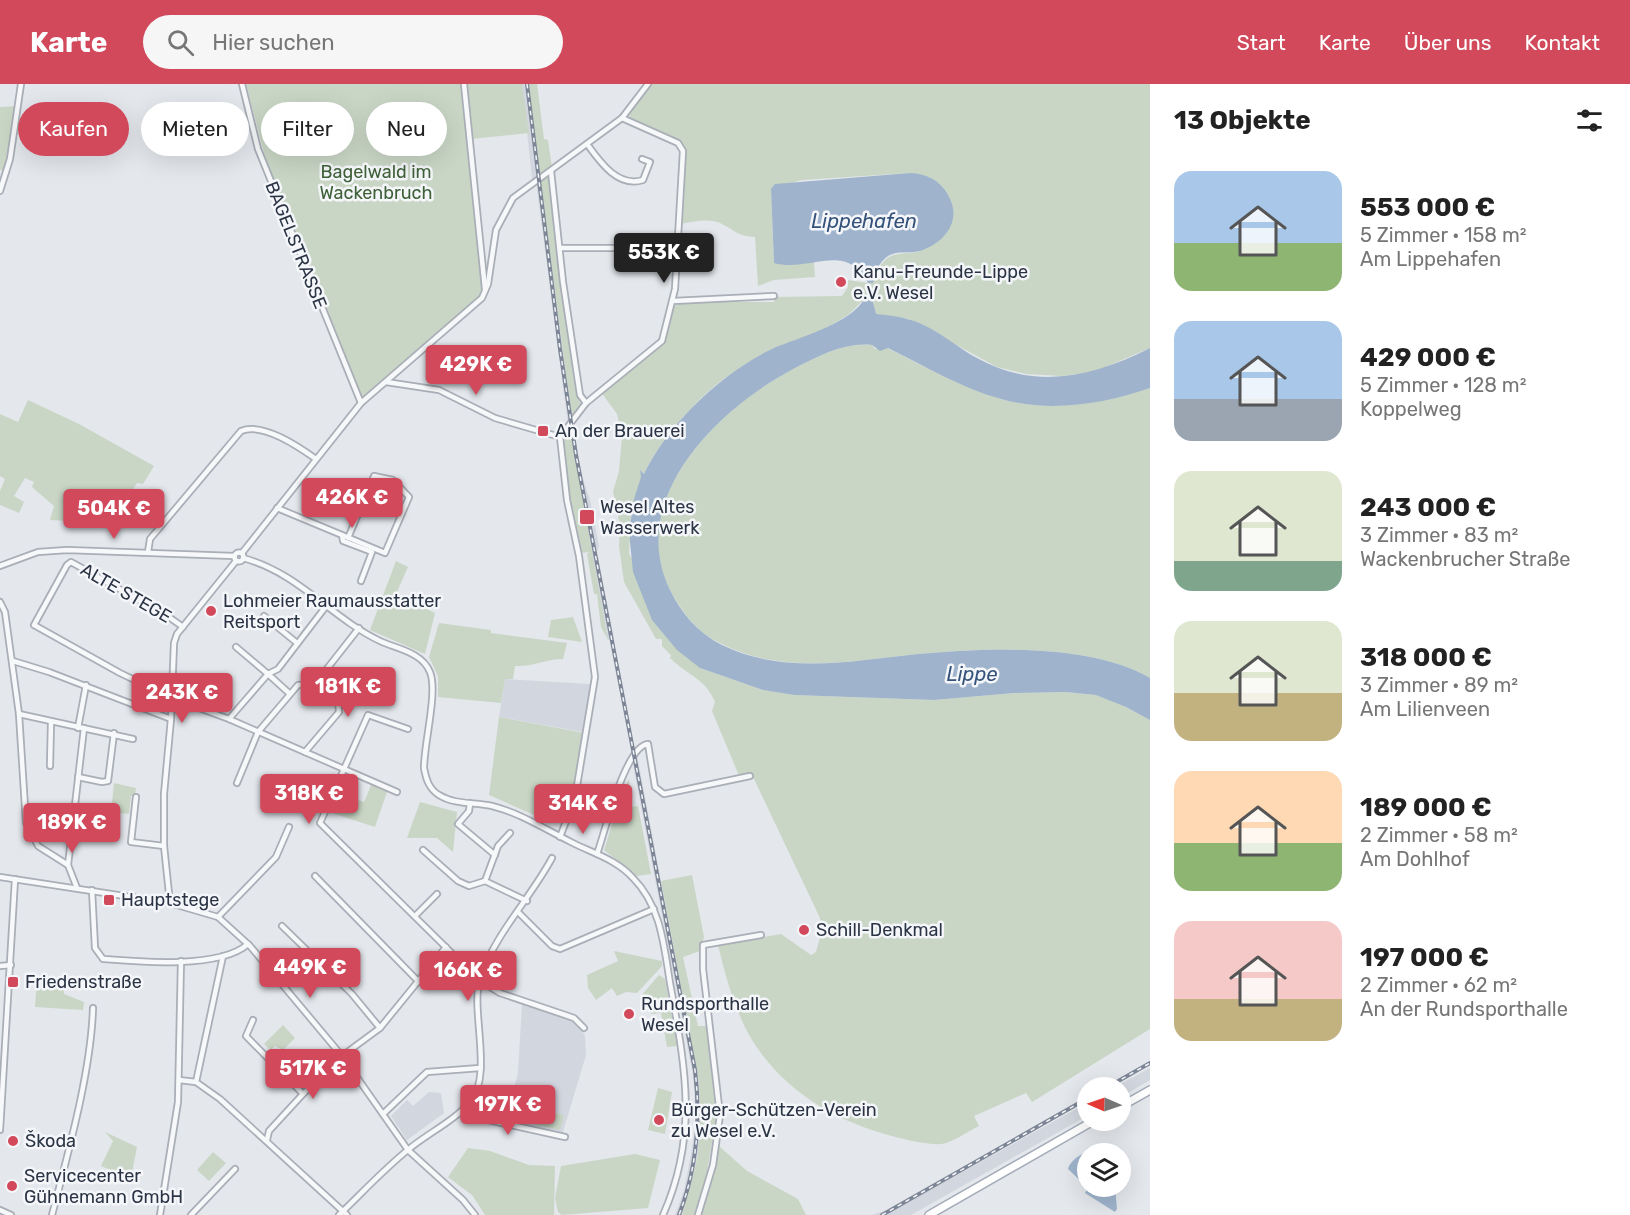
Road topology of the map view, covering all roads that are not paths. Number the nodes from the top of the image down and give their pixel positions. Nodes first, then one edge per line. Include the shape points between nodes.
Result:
1 (21, 84) edge
2 (242, 84) edge
3 (464, 84) edge
4 (648, 84) edge
5 (622, 118) junction
6 (587, 144) junction
7 (642, 159) dead end
8 (551, 171) junction
9 (0, 191) edge
10 (560, 248) junction
11 (639, 248) dead end
12 (486, 292) junction
13 (774, 296) dead end
14 (673, 301) junction
15 (386, 382) junction
16 (361, 403) junction
17 (586, 403) junction
18 (560, 437) junction
19 (316, 459) junction
20 (277, 508) junction
21 (342, 536) junction
22 (348, 538) junction
23 (148, 552) junction
24 (242, 555) junction
25 (235, 558) junction
26 (0, 566) edge
27 (361, 581) dead end
28 (0, 602) edge
29 (327, 605) junction
30 (264, 616) dead end
31 (183, 627) junction
32 (359, 628) junction
33 (297, 643) junction
34 (236, 647) dead end
35 (13, 661) junction
36 (268, 674) junction
37 (323, 676) junction
38 (86, 685) junction
39 (290, 694) junction
40 (172, 698) junction
41 (19, 714) junction
42 (229, 718) junction
43 (171, 719) junction
44 (51, 723) junction
45 (78, 728) junction
46 (84, 728) junction
47 (408, 729) dead end
48 (258, 732) junction
49 (114, 734) junction
50 (133, 739) dead end
51 (305, 752) junction
52 (50, 766) dead end
53 (344, 769) junction
54 (750, 776) dead end
55 (77, 780) junction
56 (237, 783) dead end
57 (397, 792) dead end
58 (136, 797) dead end
59 (470, 803) junction
60 (289, 827) dead end
61 (510, 834) dead end
62 (560, 837) junction
63 (164, 846) junction
64 (423, 850) dead end
65 (597, 854) junction
66 (495, 855) junction
67 (552, 858) dead end
68 (68, 865) junction
69 (315, 876) dead end
70 (0, 877) edge
71 (15, 879) junction
72 (485, 881) junction
73 (77, 888) junction
74 (92, 890) junction
75 (437, 894) dead end
76 (526, 901) junction
77 (170, 903) junction
78 (654, 909) junction
79 (518, 912) junction
80 (415, 916) junction
81 (218, 917) junction
82 (282, 926) dead end
83 (761, 935) dead end
84 (248, 944) junction
85 (446, 947) junction
86 (223, 956) junction
87 (181, 961) junction
88 (11, 965) junction
89 (0, 966) edge
90 (479, 980) junction
91 (419, 982) junction
92 (93, 1008) dead end
93 (253, 1020) dead end
94 (380, 1028) junction
95 (584, 1028) dead end
96 (342, 1056) junction
97 (480, 1068) junction
98 (179, 1080) junction
99 (196, 1082) junction
100 (1150, 1090) edge
101 (303, 1094) junction
102 (1131, 1101) edge
103 (465, 1107) junction
104 (383, 1114) junction
105 (0, 1130) edge
106 (1077, 1130) edge
107 (565, 1137) dead end
108 (267, 1140) junction
109 (408, 1150) junction
110 (235, 1169) dead end
111 (0, 1210) edge
112 (343, 1214) edge
113 (11, 1215) edge
114 (52, 1215) edge
115 (160, 1215) edge
116 (191, 1215) edge
117 (475, 1215) edge
118 (663, 1215) edge
119 (698, 1215) edge
120 (929, 1215) edge

1 - 9 street via 10,159
2 - 16 street, BAGELSTRASSE via 258,149
3 - 12 street
4 - 5 street
5 - 6 street
5 - 14 street via 678,143 683,151
6 - 7 street via 606,171 635,182 643,180 650,162
6 - 8 street
8 - 10 street
8 - 12 street via 513,198 504,214 495,237
10 - 11 street
10 - 17 street via 580,395
12 - 15 street
13 - 14 street
14 - 17 street via 657,347
15 - 16 street
15 - 18 street via 439,390 501,421
16 - 19 street
17 - 18 street
18 - 62 street via 595,677 575,798
19 - 20 street
19 - 23 street via 287,439 252,429 241,431 150,539
20 - 21 street
20 - 24 street
21 - 22 street
21 - 27 street via 343,541 372,552
22 - 22 street via 374,476 393,480 409,497 385,553
23 - 25 street
23 - 26 street via 53,550
24 - 25 street via 236,553
24 - 29 street via 281,572
25 - 31 street
28 - 35 street
29 - 32 street
29 - 33 street
30 - 33 street
31 - 40 street via 174,642
31 - 40 street, ALTE STEGE via 74,563 68,563 34,626
32 - 37 street
32 - 59 street via 383,643 411,653 427,667 432,689 424,758 426,777 441,796
33 - 36 street via 278,669
34 - 36 street
35 - 38 street
35 - 41 street
36 - 39 street
36 - 42 street
37 - 39 street via 315,684 298,685
37 - 51 street via 338,699 339,712
38 - 43 street
38 - 45 street
39 - 48 street
40 - 42 street
40 - 43 street
41 - 44 street
41 - 68 street via 26,823 38,846
42 - 48 street
43 - 63 street via 165,772
44 - 45 street
44 - 52 street
45 - 46 street
46 - 49 street
46 - 55 street
47 - 53 street via 368,715
48 - 51 street
48 - 56 street
49 - 50 street
49 - 55 street via 108,781
51 - 53 street
53 - 57 street
53 - 80 street via 320,823
54 - 65 street via 664,794 655,787 648,744 642,745 634,753 619,787
55 - 68 street
58 - 63 street via 130,842
59 - 62 street via 514,813
59 - 66 street via 468,813 458,824
60 - 81 street via 276,857
61 - 66 street
62 - 65 street
63 - 77 street
64 - 72 street via 458,881 469,886
65 - 78 street via 632,876
66 - 72 street
67 - 76 street
68 - 73 street
69 - 91 street
70 - 71 street
71 - 73 street
71 - 88 street
72 - 76 street
73 - 74 street
74 - 77 street
74 - 87 street via 95,948 103,959
75 - 80 street
76 - 79 street
77 - 81 street
78 - 79 street via 560,949 552,946
78 - 118 street via 687,1087 680,1164
79 - 90 street via 503,929
80 - 85 street
81 - 84 street
82 - 94 street via 352,994
83 - 119 street via 703,945 720,1115 713,1165
84 - 86 street
84 - 96 street
85 - 90 street
85 - 91 street
86 - 87 street
86 - 99 street
87 - 98 street
88 - 89 street
88 - 105 street
90 - 95 street via 500,993 574,1018
90 - 97 street
91 - 94 street
92 - 114 street via 83,1076
93 - 101 street via 246,1036
94 - 96 street
96 - 101 street
96 - 104 street
97 - 103 street via 475,1094
97 - 104 street via 427,1072
98 - 99 street
98 - 115 street via 173,1147
99 - 108 street
100 - 102 main road
101 - 108 street via 269,1131
103 - 107 street via 479,1119
103 - 109 street
104 - 109 street
106 - 120 main road
108 - 112 street
109 - 112 street
109 - 117 street
110 - 116 street
111 - 113 street

